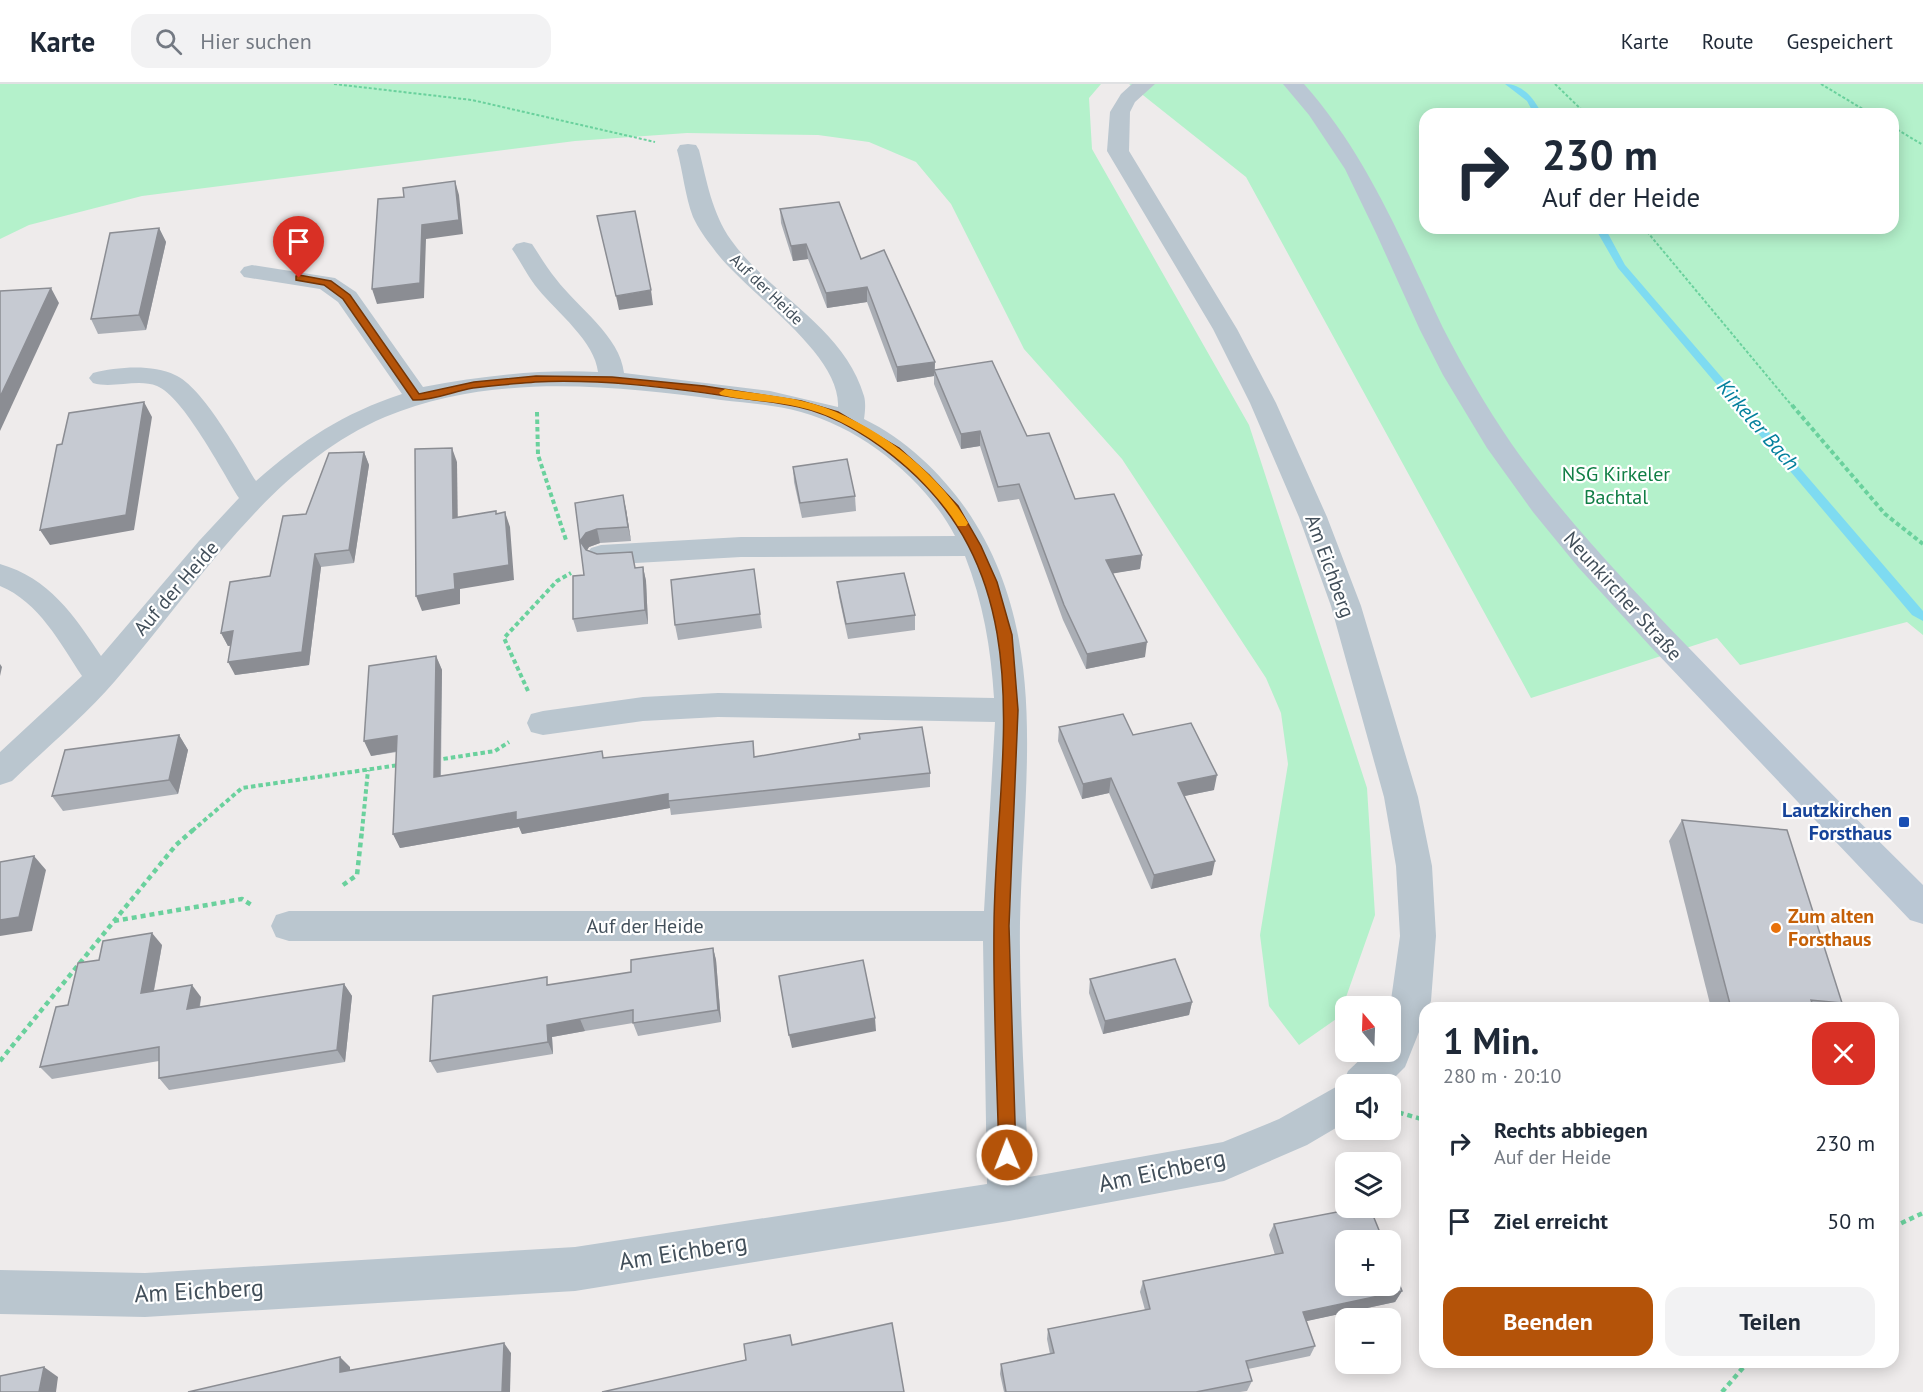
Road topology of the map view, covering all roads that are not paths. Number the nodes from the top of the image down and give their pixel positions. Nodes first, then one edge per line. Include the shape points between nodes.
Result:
1 (1145, 84) edge
2 (1293, 84) edge
3 (688, 150) road end
4 (524, 249) dead end
5 (252, 272) dead end
6 (102, 378) dead end
7 (612, 380) junction
8 (417, 398) junction
9 (851, 423) junction
10 (253, 498) junction
11 (975, 546) junction
12 (601, 555) edge
13 (0, 574) edge
14 (99, 678) junction
15 (1012, 710) junction
16 (543, 723) road end
17 (0, 771) edge
18 (1923, 909) edge
19 (289, 926) road end
20 (1002, 926) junction
21 (1372, 1074) edge
22 (1335, 1107) edge
23 (1009, 1201) junction
24 (0, 1292) edge

1 - 21 street, Am Eichberg via 1123,101 1117,124 1118,151 1225,329 1263,403 1313,517 1346,606 1401,797 1414,866 1417,925 1412,1001 1391,1055
2 - 18 main road, Neunkircher Straße via 1311,102 1363,179 1433,332 1462,384 1501,448 1552,517 1605,580
3 - 9 street, Auf der Heide via 705,218 744,270 810,331 837,364 852,398
4 - 7 street via 546,283 600,344 610,361
5 - 8 street via 327,283 347,297
6 - 10 street via 167,380 184,393
7 - 8 street, Auf der Heide via 536,379 474,385
7 - 9 street, Auf der Heide via 801,404
8 - 10 street, Auf der Heide via 334,433
9 - 11 street, Auf der Heide via 895,451 925,477 953,509
10 - 14 street, Auf der Heide
11 - 12 street via 797,545
11 - 15 street, Auf der Heide via 1005,635
13 - 14 street via 16,579 48,602
14 - 17 street, Auf der Heide
15 - 16 street via 718,705 643,708
15 - 20 street, Auf der Heide
19 - 20 street, Auf der Heide
20 - 23 street, Auf der Heide
22 - 23 street, Am Eichberg via 1293,1132 1224,1161
23 - 24 street, Am Eichberg via 575,1269 145,1295

